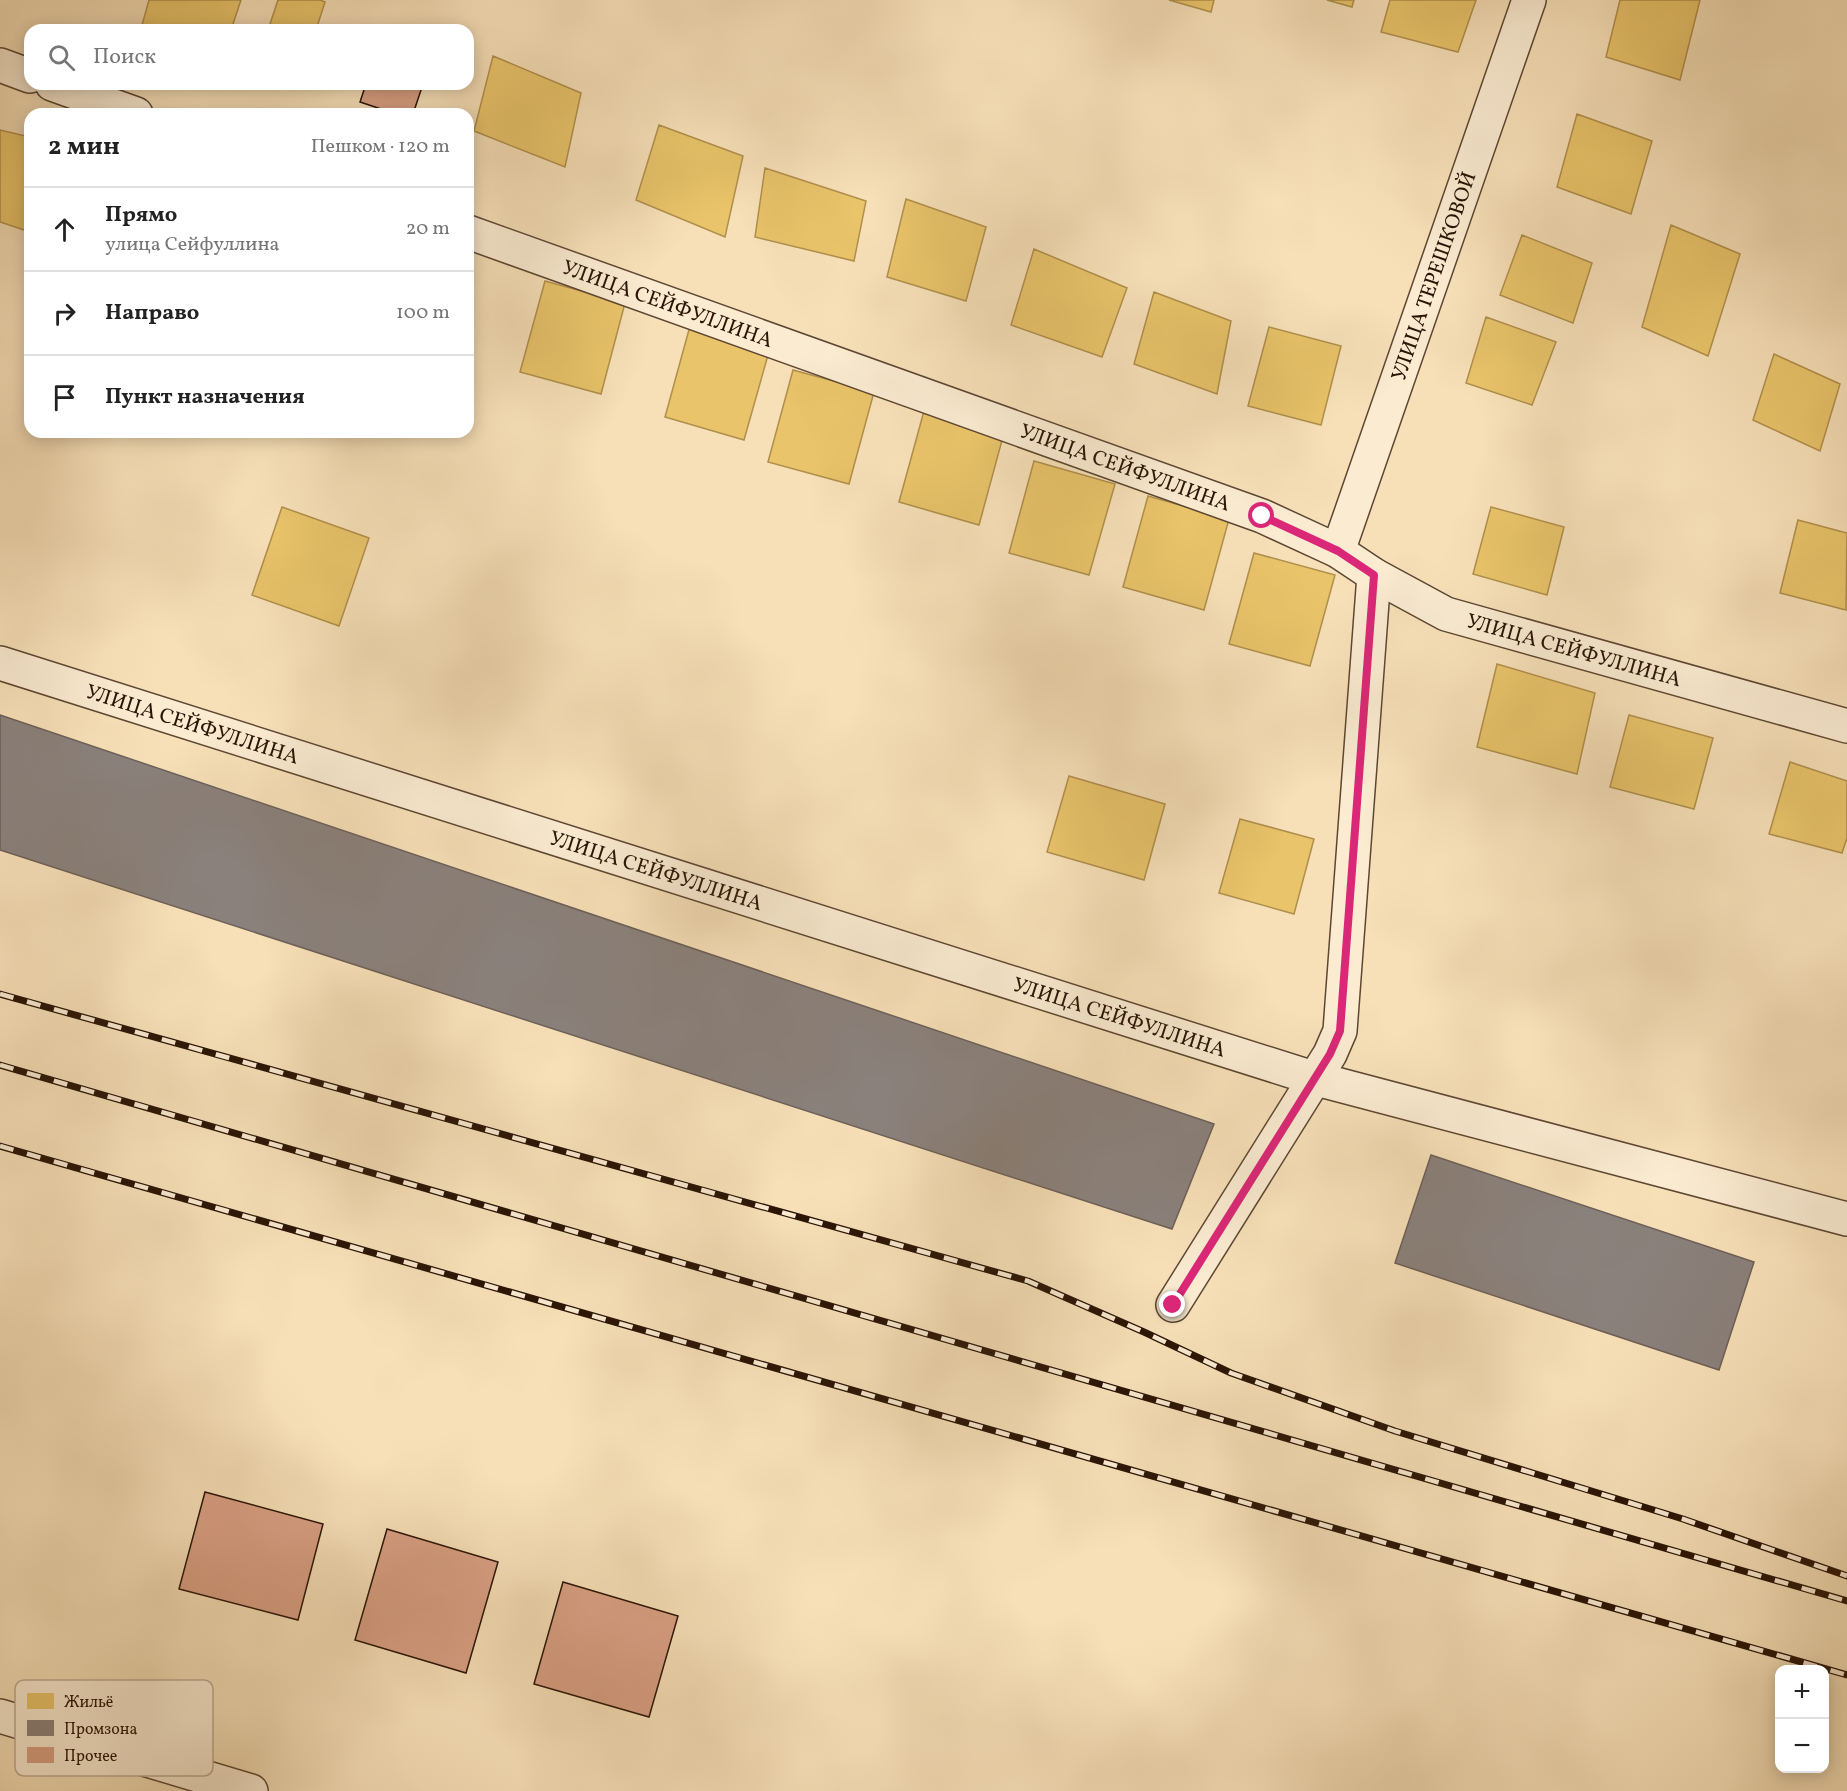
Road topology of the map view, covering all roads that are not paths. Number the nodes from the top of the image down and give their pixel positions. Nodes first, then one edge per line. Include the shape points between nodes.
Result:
1 (1528, 0) edge
2 (0, 65) edge
3 (24, 74) edge
4 (69, 90) edge
5 (119, 108) edge
6 (474, 234) edge
7 (1338, 551) junction
8 (1374, 575) junction
9 (0, 663) edge
10 (1847, 726) edge
11 (1313, 1078) junction
12 (1847, 1219) edge
13 (1173, 1305) dead end
14 (0, 1716) edge
15 (15, 1720) edge
16 (200, 1776) edge
17 (250, 1791) edge

1 - 7 street, УЛИЦА ТЕРЕШКОВОЙ
2 - 3 street
4 - 5 street
6 - 7 street, УЛИЦА СЕЙФУЛЛИНА via 1262,516
7 - 8 street, УЛИЦА СЕЙФУЛЛИНА
8 - 10 street, УЛИЦА СЕЙФУЛЛИНА via 1446,614
8 - 11 street via 1340,1031
9 - 11 street, УЛИЦА СЕЙФУЛЛИНА
11 - 12 street, УЛИЦА СЕЙФУЛЛИНА
11 - 13 street
14 - 15 street
16 - 17 street

